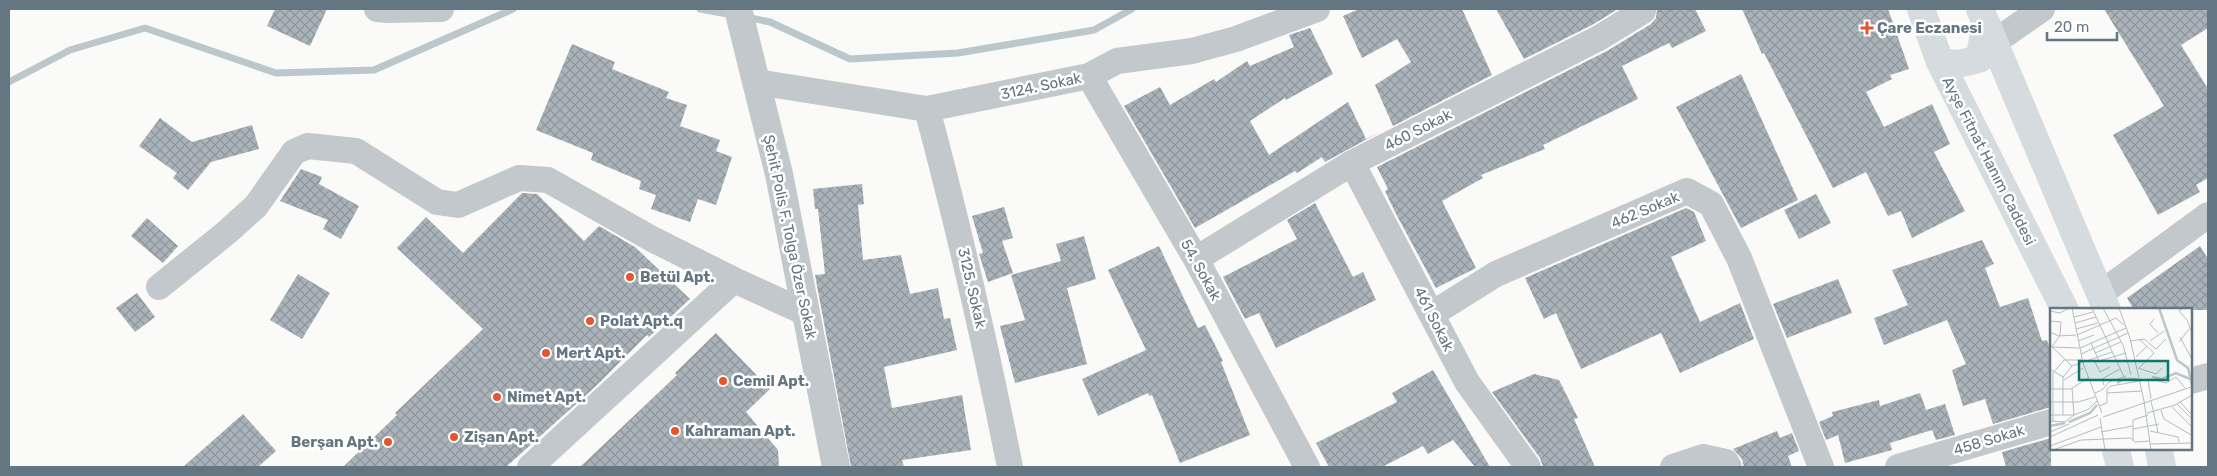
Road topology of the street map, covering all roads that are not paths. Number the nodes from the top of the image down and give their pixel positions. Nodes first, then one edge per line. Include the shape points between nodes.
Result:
1 (377, 9) edge
2 (441, 9) edge
3 (738, 9) edge
4 (1317, 9) edge
5 (1642, 9) edge
6 (1921, 9) edge
7 (2042, 9) edge
8 (1986, 26) edge
9 (1940, 62) junction
10 (753, 70) junction
11 (1089, 76) junction
12 (927, 109) junction
13 (1352, 163) junction
14 (2208, 215) edge
15 (1196, 259) junction
16 (734, 280) junction
17 (159, 287) dead end
18 (2104, 302) edge
19 (2064, 308) edge
20 (806, 312) junction
21 (1432, 314) junction
22 (2208, 376) edge
23 (2192, 381) edge
24 (2050, 422) edge
25 (2116, 451) edge
26 (2159, 451) edge
27 (530, 467) edge
28 (836, 467) edge
29 (1010, 467) edge
30 (1307, 467) edge
31 (1528, 467) edge
32 (1673, 467) edge
33 (1730, 467) edge
34 (1821, 467) edge
35 (1898, 467) edge
36 (2120, 467) edge
37 (2162, 467) edge

1 - 2 street
3 - 10 street, Şehit Polis F. Tolga Özer Sokak
4 - 11 street, 3124. Sokak via 1192,52 1118,61
5 - 13 street, 460 Sokak via 1599,38
6 - 9 main road, Ayşe Fitnat Hanım Caddesi
7 - 8 street
8 - 9 main road via 1979,59 1958,64
8 - 18 main road
9 - 19 main road, Ayşe Fitnat Hanım Caddesi
10 - 12 street, 3124. Sokak
10 - 20 street, Şehit Polis F. Tolga Özer Sokak via 779,174
11 - 12 street, 3124. Sokak
11 - 15 street, 54. Sokak
12 - 29 street, 3125. Sokak via 952,202
13 - 15 street, 460 Sokak
13 - 21 street, 461 Sokak
14 - 18 street
15 - 30 street, 54. Sokak
16 - 17 street via 652,240 548,180 519,178 458,205 437,202 356,151 308,146 294,152 256,206
16 - 20 street
16 - 27 street
20 - 28 street, Şehit Polis F. Tolga Özer Sokak
21 - 31 street, 461 Sokak via 1467,382
21 - 34 street, 462 Sokak via 1496,274 1688,191 1711,204 1739,258
22 - 23 street
24 - 35 street, 458 Sokak
25 - 36 main road
26 - 37 main road
32 - 33 street via 1703,457 1726,462

